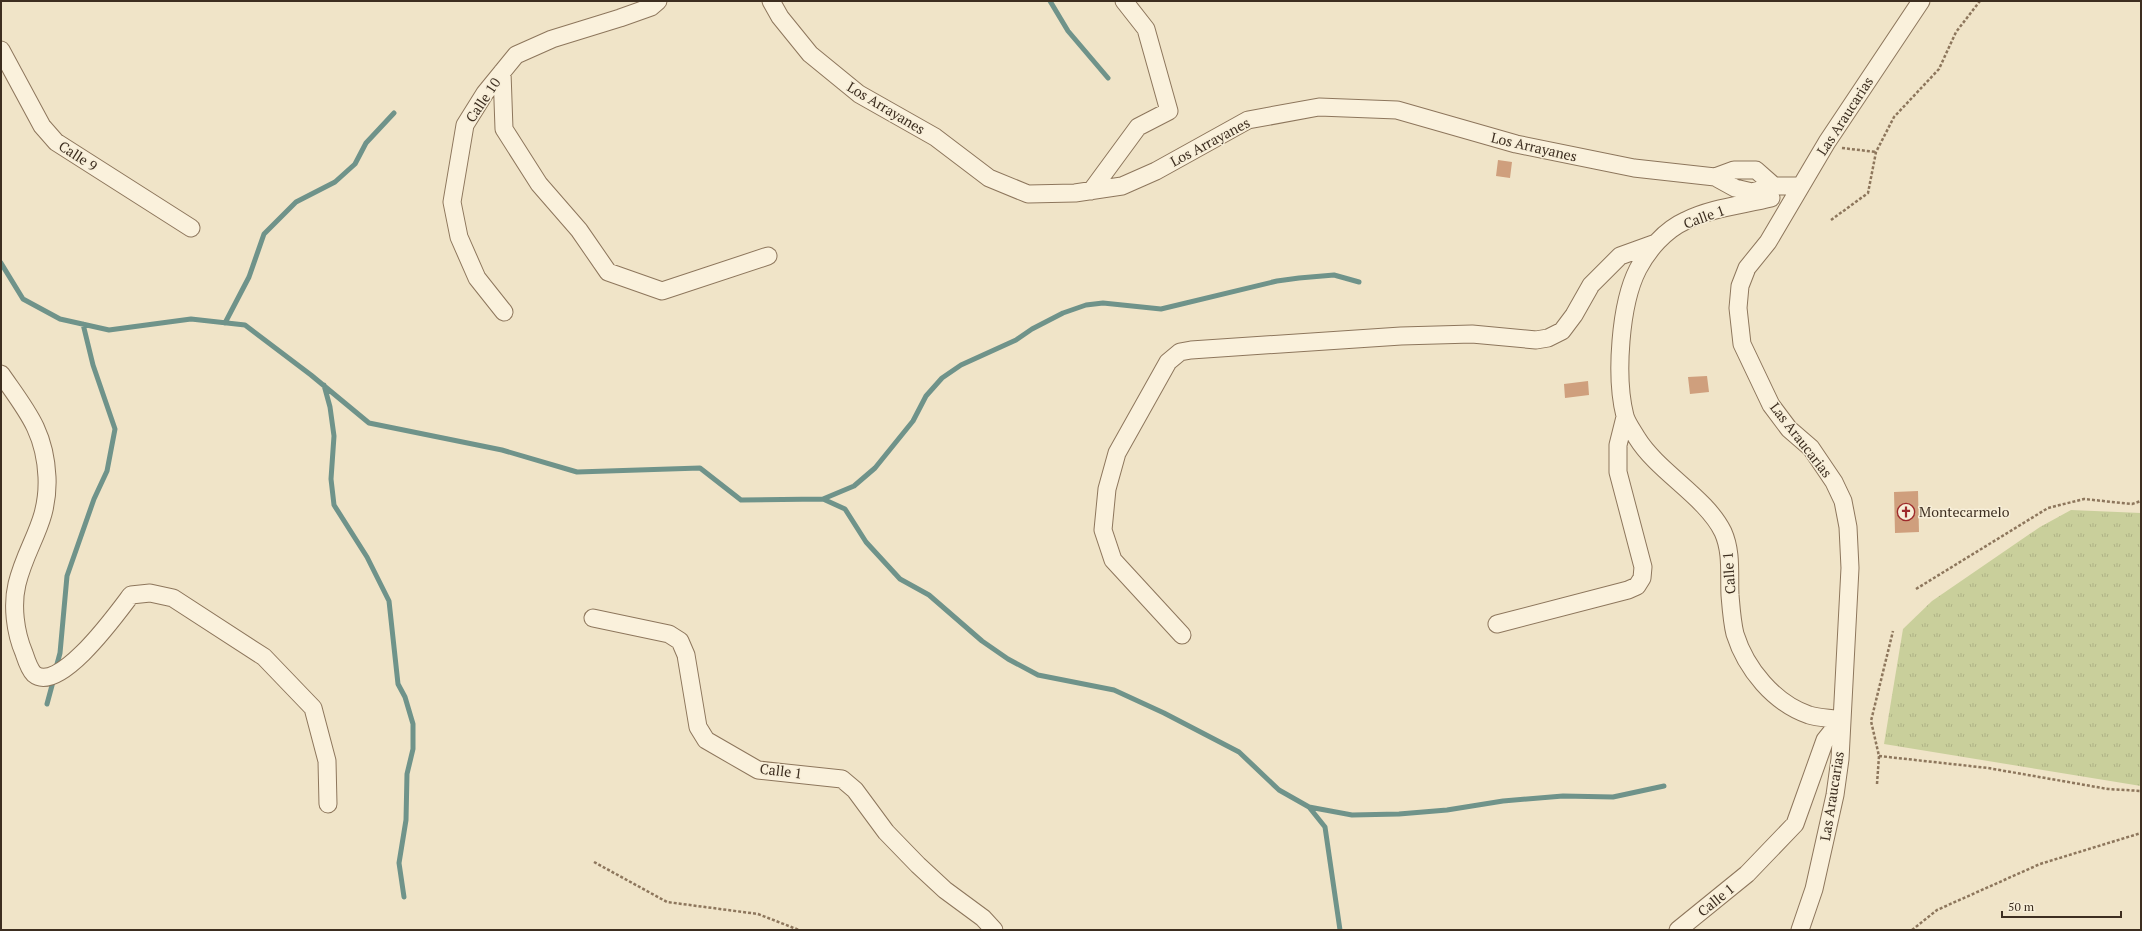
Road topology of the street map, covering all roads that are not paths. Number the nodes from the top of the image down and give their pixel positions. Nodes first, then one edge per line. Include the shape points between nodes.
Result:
1 (658, 1) edge
2 (771, 1) edge
3 (1124, 1) edge
4 (1921, 1) edge
5 (1, 50) edge
6 (502, 72) junction
7 (1799, 189) junction
8 (1091, 191) junction
9 (191, 228) dead end
10 (1656, 243) junction
11 (768, 256) dead end
12 (504, 312) dead end
13 (1, 374) edge
14 (1625, 417) junction
15 (594, 618) dead end
16 (1497, 624) dead end
17 (1182, 635) dead end
18 (1841, 720) junction
19 (328, 804) dead end
20 (994, 930) edge
21 (1678, 930) edge
22 (1800, 930) edge

1 - 6 street, Calle 10 via 651,7 552,39 516,55
2 - 8 street, Los Arrayanes via 780,17 810,54 859,94 935,137 988,178 1028,194
3 - 8 street via 1146,29 1169,111 1138,127
4 - 7 street, Las Araucarias via 1827,142
5 - 9 street, Calle 9 via 42,126 56,142
6 - 11 street via 504,129 539,184 579,230 608,272 662,291
6 - 12 street, Calle 10 via 465,125 452,202 459,237 477,278
7 - 8 street, Los Arrayanes via 1774,186 1752,192 1735,188 1715,177 1634,168 1516,144 1397,110 1319,107 1248,120 1156,171 1122,186
7 - 10 street, Calle 1 via 1715,210 1684,221
7 - 18 street, Las Araucarias via 1768,242 1747,268 1740,286 1738,308 1742,344 1771,405 1789,429 1811,448 1834,482 1843,501 1848,527 1850,568
10 - 14 street, Calle 1 via 1638,269 1627,300 1620,384
10 - 17 street via 1620,256 1591,285 1562,331 1548,338 1536,340 1472,334 1402,336 1180,352 1168,362 1117,453 1107,489 1103,530 1113,560
13 - 19 street via 33,420 43,444 47,475 44,514 17,584 14,604 22,650 31,670 35,675 46,678 58,675 73,664 131,595 150,593 173,598 264,657 313,708 327,761
14 - 16 street via 1618,445 1618,472 1643,567 1642,578 1637,586 1618,594
14 - 18 street, Calle 1 via 1638,439 1661,466 1707,510 1723,532 1730,557 1730,595 1735,633 1746,658 1763,683 1781,701 1810,715
15 - 20 street, Calle 1 via 669,634 680,641 686,655 698,727 706,740 758,770 842,779 855,790 886,832 918,865
18 - 21 street, Calle 1 via 1825,740 1795,824 1747,874
18 - 22 street, Las Araucarias via 1840,759 1835,795 1814,889

